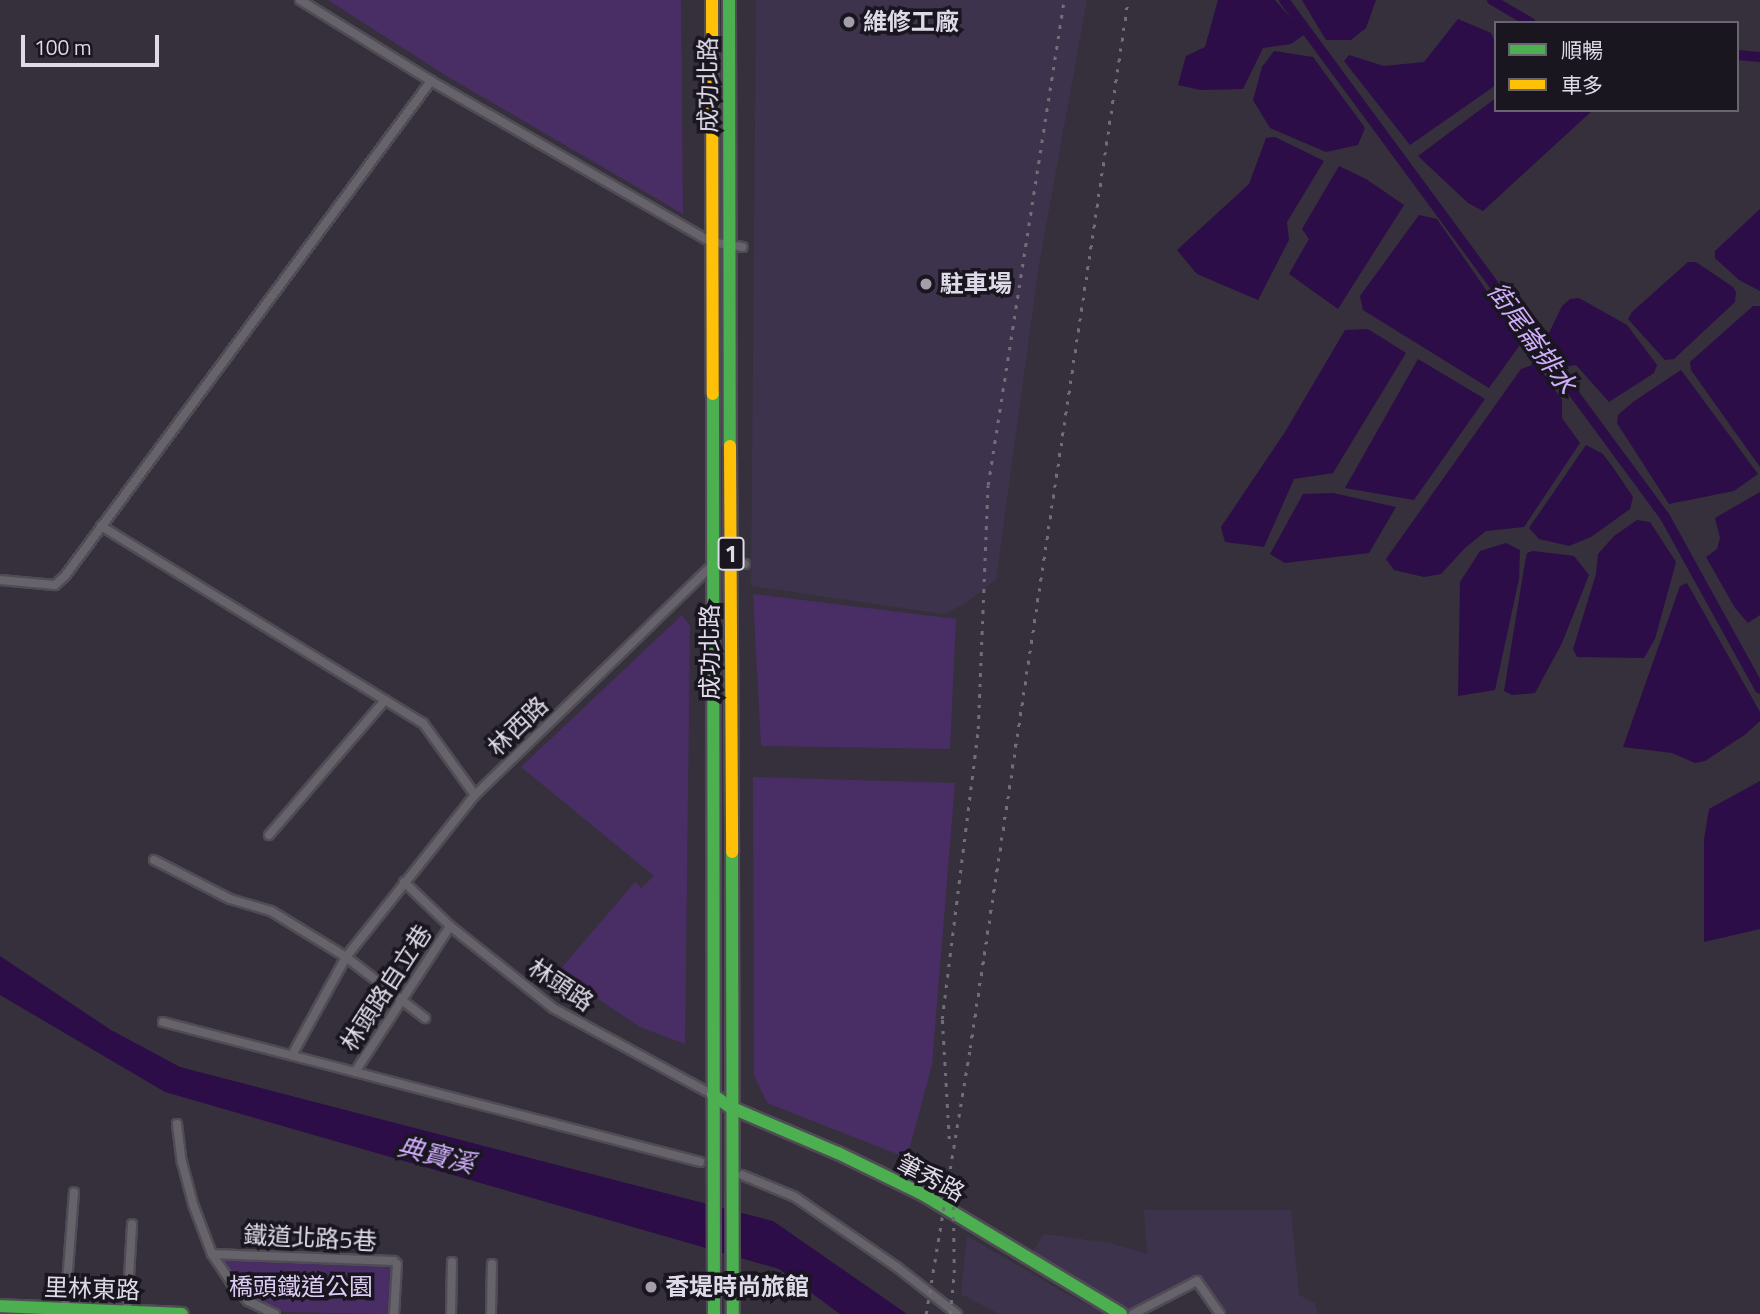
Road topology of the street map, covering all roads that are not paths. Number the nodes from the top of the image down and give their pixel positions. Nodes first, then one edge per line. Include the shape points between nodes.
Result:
1 (300, 0) edge
2 (712, 0) edge
3 (729, 0) edge
4 (431, 81) junction
5 (711, 242) junction
6 (729, 244) junction
7 (743, 247) dead end
8 (101, 526) junction
9 (731, 562) junction
10 (714, 563) junction
11 (745, 564) dead end
12 (0, 580) edge
13 (385, 700) junction
14 (475, 795) junction
15 (269, 835) dead end
16 (154, 860) dead end
17 (404, 882) junction
18 (450, 926) junction
19 (346, 957) junction
20 (402, 1002) junction
21 (425, 1018) dead end
22 (163, 1022) dead end
23 (292, 1055) junction
24 (355, 1072) junction
25 (713, 1095) junction
26 (730, 1107) junction
27 (177, 1124) dead end
28 (700, 1162) dead end
29 (737, 1176) junction
30 (74, 1192) dead end
31 (132, 1224) dead end
32 (212, 1254) junction
33 (452, 1262) dead end
34 (492, 1264) dead end
35 (0, 1306) edge
36 (65, 1309) junction
37 (127, 1312) junction
38 (179, 1314) edge
39 (275, 1314) edge
40 (394, 1314) edge
41 (451, 1314) edge
42 (491, 1314) edge
43 (714, 1314) edge
44 (733, 1314) edge
45 (957, 1314) edge
46 (1121, 1314) edge
47 (1133, 1314) edge
48 (1220, 1314) edge

1 - 4 street
2 - 5 main road, 成功北路 / 1
3 - 6 main road, 成功北路 / 1
4 - 5 street
4 - 8 street
5 - 6 street
5 - 10 main road, 成功北路 / 1
6 - 7 street
6 - 9 main road, 成功北路 / 1
8 - 12 street via 55,585
8 - 13 street
9 - 10 street
9 - 11 street
9 - 26 main road, 成功北路 / 1
10 - 14 street, 林西路
10 - 25 main road, 成功北路 / 1
13 - 14 street via 423,723
13 - 15 street
14 - 17 street, 林西路
16 - 19 street via 230,899 271,911
17 - 18 street, 林頭路
17 - 19 street, 林西路
18 - 20 street, 林頭路自立巷
18 - 25 street, 林頭路 via 553,1008
19 - 20 street
19 - 23 street, 林西路
20 - 21 street
20 - 24 street, 林頭路自立巷
22 - 23 street
23 - 24 street
24 - 28 street
25 - 26 main road, 筆秀路
25 - 43 main road, 成功北路 / 1
26 - 29 main road, 成功北路 / 1
26 - 46 main road, 筆秀路 via 924,1195
27 - 32 street via 193,1205
29 - 44 main road, 1
29 - 45 street via 795,1197
30 - 36 street
31 - 37 street
32 - 39 street via 248,1301
32 - 40 street, 鐵道北路5巷 via 394,1261
33 - 41 street
34 - 42 street
35 - 36 main road, 里林東路
36 - 37 main road, 里林東路
37 - 38 main road, 里林東路
47 - 48 street via 1197,1281

